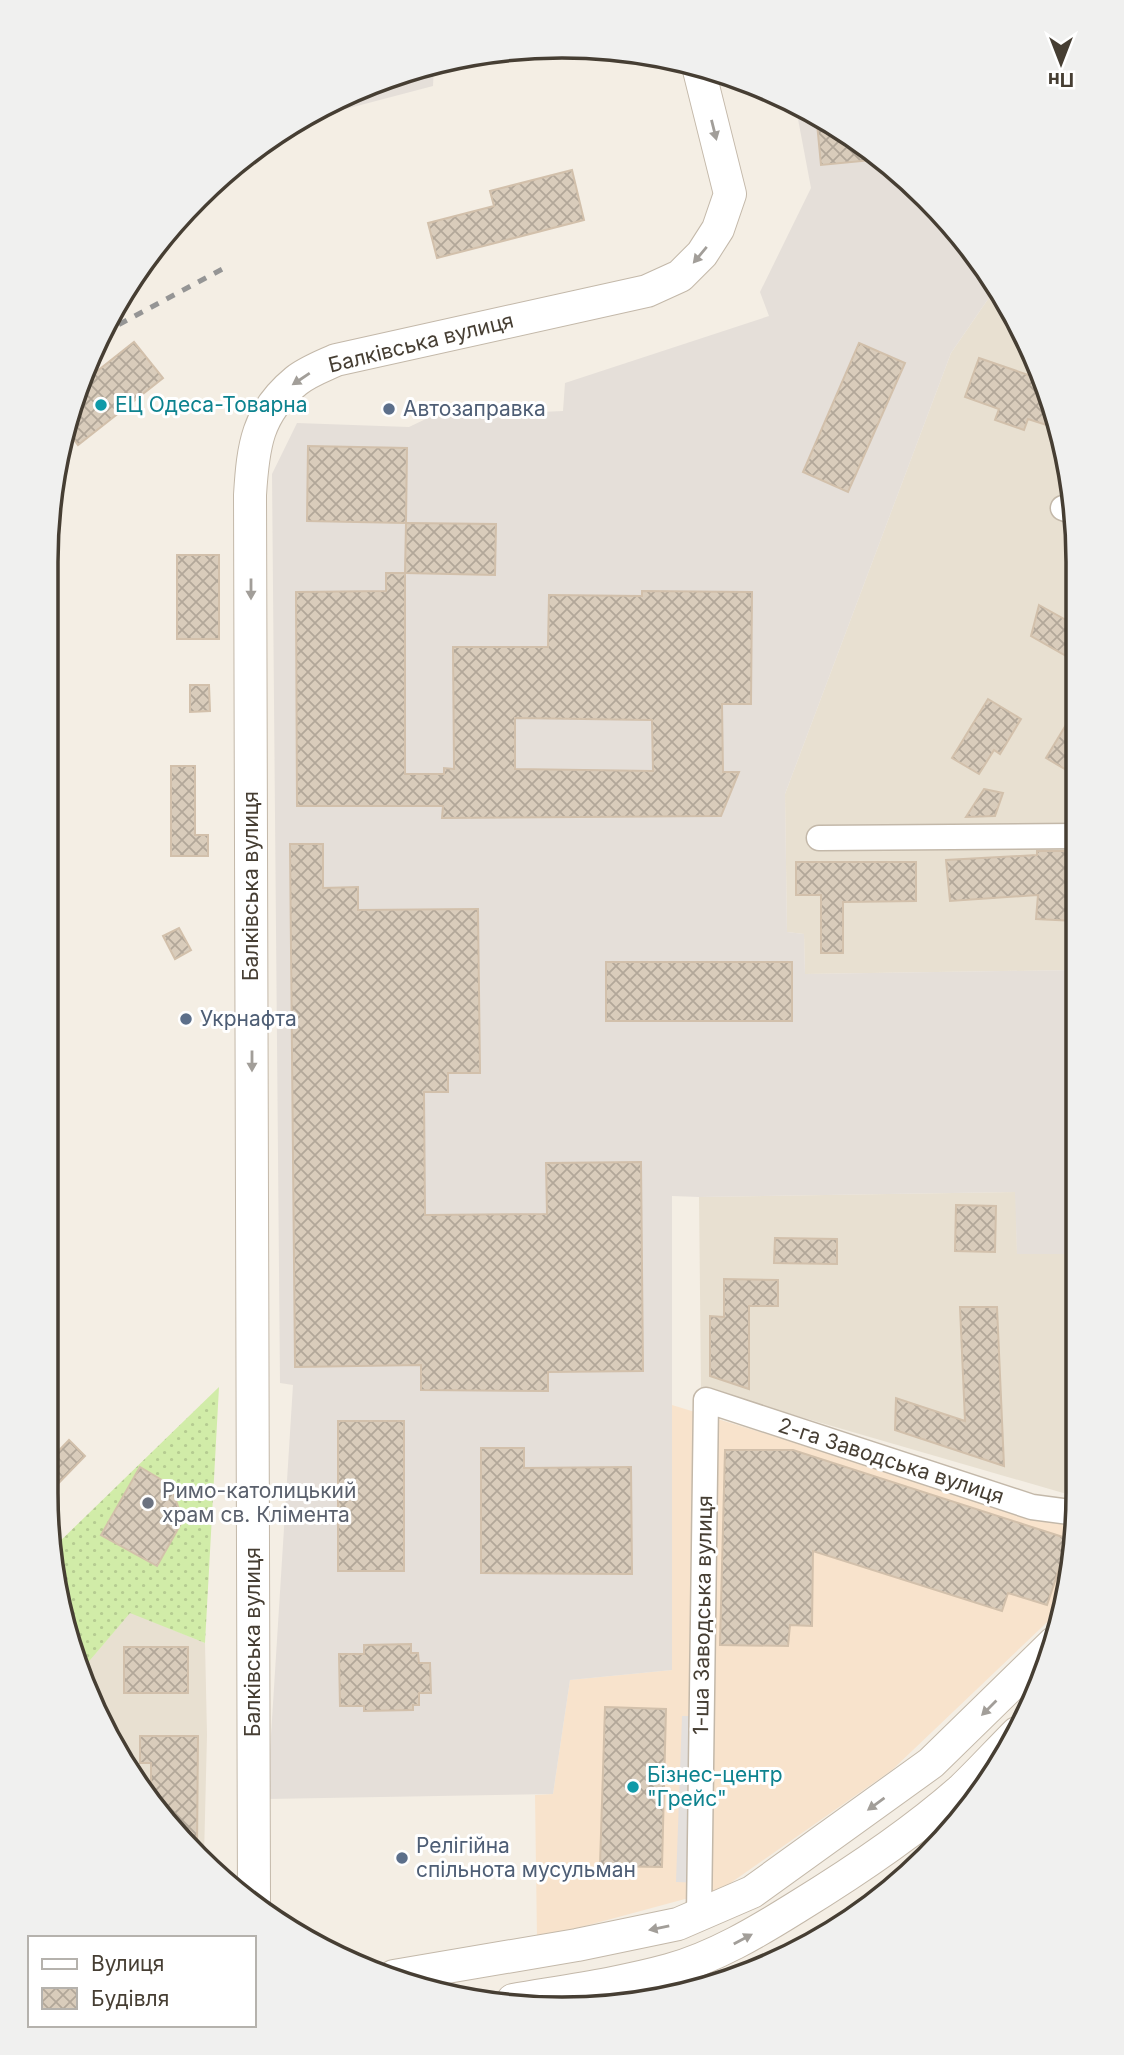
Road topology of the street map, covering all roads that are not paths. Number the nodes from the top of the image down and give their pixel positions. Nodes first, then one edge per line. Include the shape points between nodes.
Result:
1 (701, 78) edge
2 (1066, 836) edge
3 (818, 838) dead end
4 (706, 1399) joint
5 (1065, 1511) edge
6 (1038, 1659) edge
7 (978, 1777) edge
8 (254, 1892) edge
9 (699, 1915) junction
10 (410, 1973) edge
11 (535, 1996) edge

1 -> 8 street, Балківська вулиця via 730,194 718,229 680,276 647,291 336,360 298,379 268,410 253,451
2 - 3 street
4 - 5 street, 2-га Заводська вулиця via 1032,1507
4 - 9 street, 1-ша Заводська вулиця
6 -> 9 street via 931,1763 752,1892
11 -> 7 street via 671,1969 729,1946 835,1884
9 -> 10 street via 678,1924 577,1945

